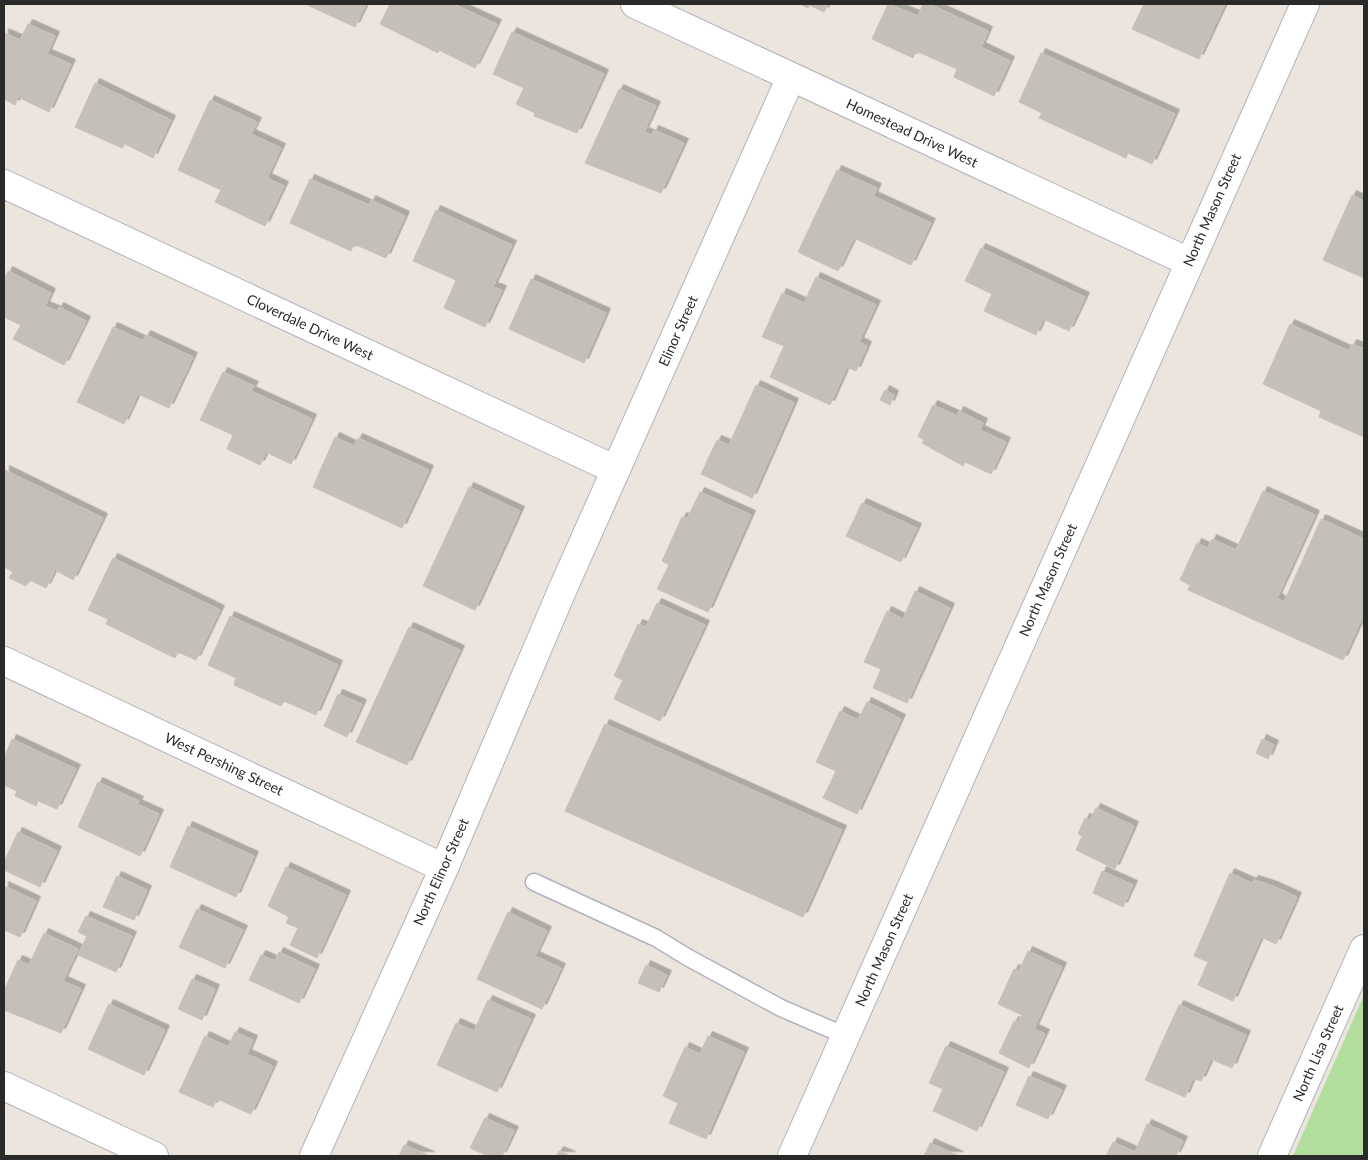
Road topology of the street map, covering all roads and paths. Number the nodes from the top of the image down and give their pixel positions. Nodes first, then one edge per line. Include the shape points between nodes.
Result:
1 (635, 4) edge
2 (1305, 4) edge
3 (791, 77) junction
4 (4, 184) edge
5 (1188, 262) junction
6 (616, 470) junction
7 (564, 586) joint
8 (4, 661) edge
9 (444, 868) junction
10 (534, 882) dead end
11 (1364, 949) edge
12 (846, 1036) junction
13 (4, 1086) edge
14 (154, 1156) edge
15 (314, 1156) edge
16 (792, 1156) edge
17 (1272, 1156) edge

1 - 3 street, Homestead Drive West
2 - 5 street, North Mason Street
3 - 5 street, Homestead Drive West
3 - 6 street, Elinor Street
4 - 6 street, Cloverdale Drive West
5 - 12 street, North Mason Street
6 - 7 street, Elinor Street
7 - 9 street, North Elinor Street
8 - 9 street, West Pershing Street
9 - 15 street, North Elinor Street
10 - 12 lane via 656,938 782,1008
11 - 17 street, North Lisa Street
12 - 16 street, North Mason Street
13 - 14 street

